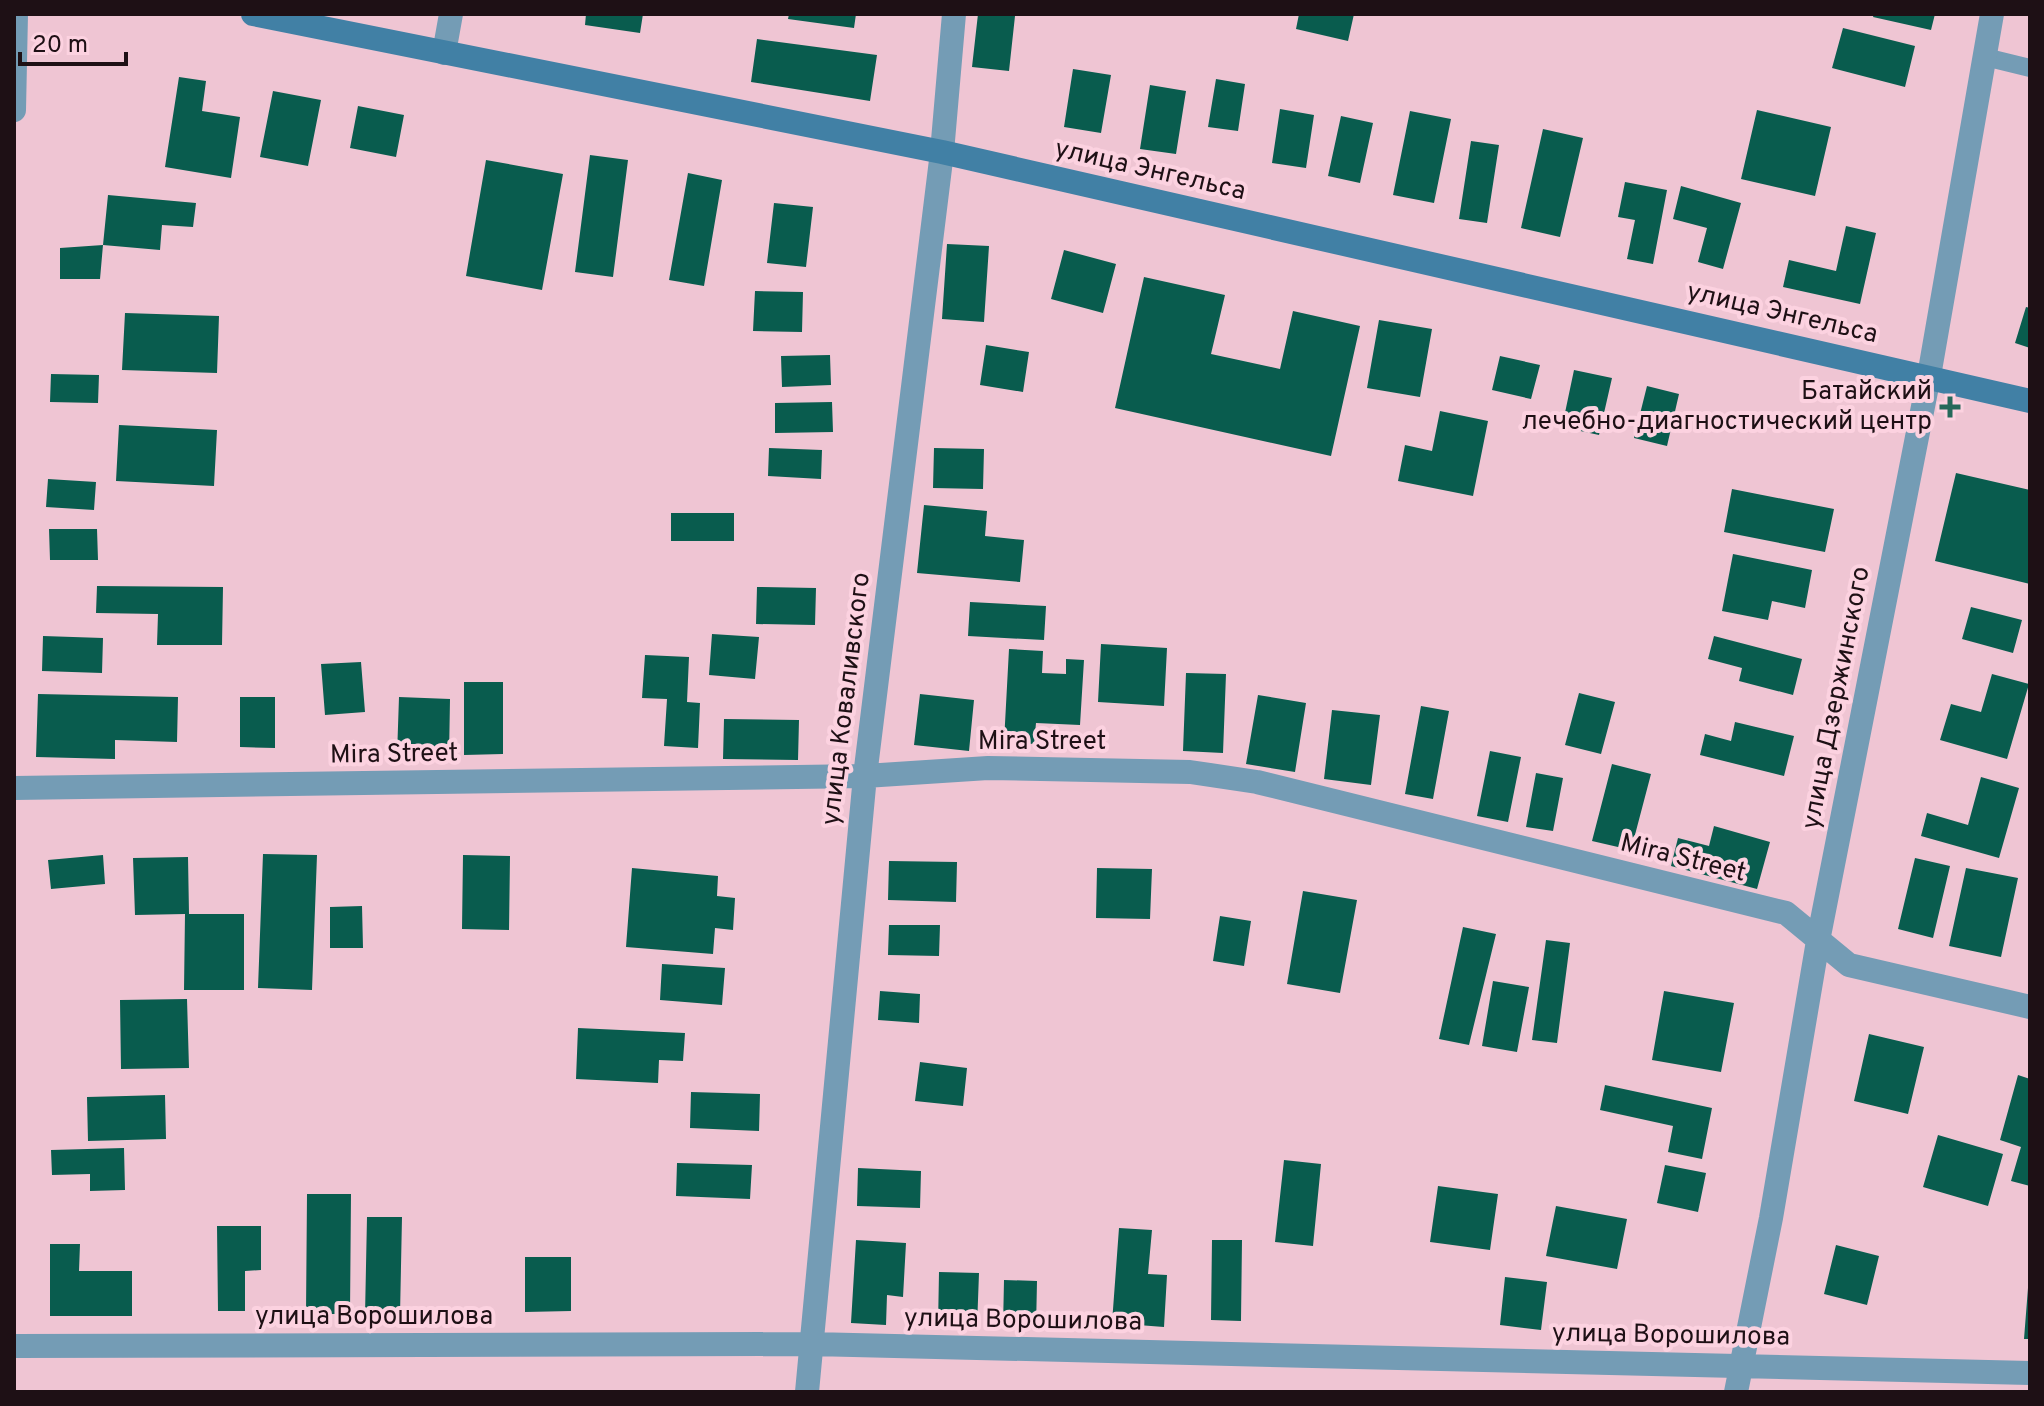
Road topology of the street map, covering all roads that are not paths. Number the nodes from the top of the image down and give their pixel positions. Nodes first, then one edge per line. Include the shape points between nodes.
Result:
1 (16, 14) edge
2 (253, 14) edge
3 (451, 14) edge
4 (954, 14) edge
5 (1992, 14) edge
6 (444, 53) junction
7 (1985, 57) junction
8 (2030, 68) edge
9 (14, 110) edge
10 (942, 152) junction
11 (1929, 376) junction
12 (2030, 401) edge
13 (865, 776) junction
14 (14, 788) edge
15 (1818, 941) junction
16 (2030, 1007) edge
17 (812, 1344) junction
18 (14, 1346) edge
19 (1741, 1366) junction
20 (2030, 1373) edge
21 (807, 1392) edge
22 (1736, 1392) edge

1 - 9 street
2 - 6 main road, улица Энгельса
3 - 6 street
4 - 10 street, улица Коваливского
5 - 7 street, улица Дзержинского
6 - 10 main road, улица Энгельса
7 - 8 lane
7 - 11 street, улица Дзержинского
10 - 11 main road, улица Энгельса
10 - 13 street, улица Коваливского
11 - 12 main road, улица Энгельса
11 - 15 street, улица Дзержинского
13 - 14 street, Mira Street
13 - 15 street, Mira Street via 988,768 1190,772 1257,782 1786,913
13 - 17 street, улица Коваливского
15 - 16 street, Mira Street via 1849,965
15 - 19 street, улица Дзержинского
17 - 18 street, улица Ворошилова
17 - 19 street, улица Ворошилова
17 - 21 street, улица Коваливского
19 - 20 street, улица Ворошилова
19 - 22 street, улица Дзержинского

